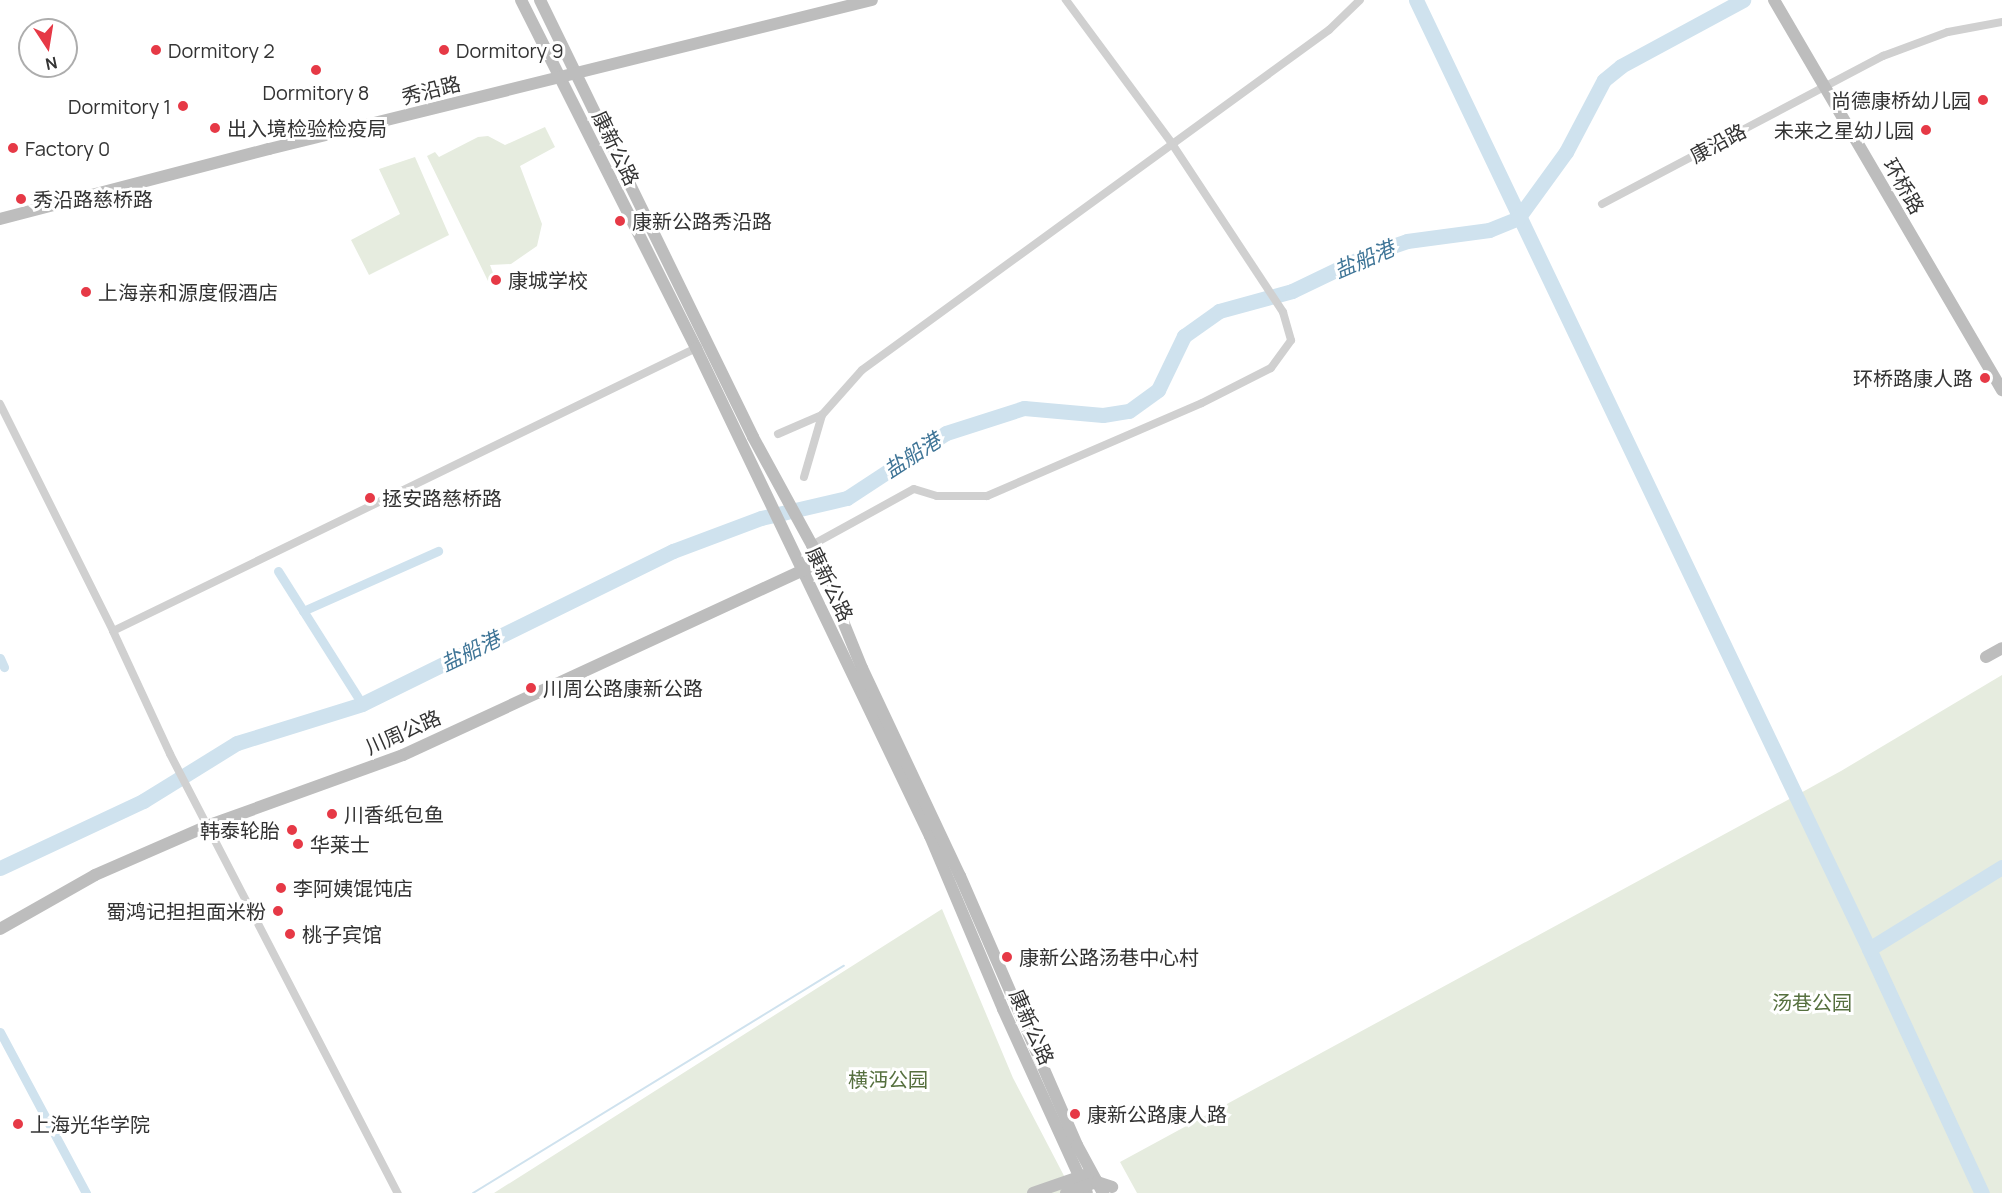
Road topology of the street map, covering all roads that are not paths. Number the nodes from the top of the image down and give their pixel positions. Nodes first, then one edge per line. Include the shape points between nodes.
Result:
1 (521, 0) edge
2 (540, 0) edge
3 (872, 0) edge
4 (1066, 0) edge
5 (1360, 0) edge
6 (1776, 4) edge
7 (2002, 21) edge
8 (577, 75) junction
9 (561, 79) junction
10 (1824, 87) junction
11 (1171, 142) junction
12 (1602, 204) dead end
13 (0, 219) edge
14 (696, 348) junction
15 (2002, 390) edge
16 (0, 404) edge
17 (822, 415) junction
18 (778, 434) dead end
19 (804, 477) dead end
20 (810, 541) junction
21 (819, 562) junction
22 (802, 570) junction
23 (113, 631) junction
24 (2002, 648) edge
25 (1986, 657) dead end
26 (207, 826) junction
27 (0, 929) edge
28 (1101, 1184) edge
29 (1083, 1186) edge
30 (398, 1193) edge
31 (1033, 1193) edge
32 (1066, 1193) edge

1 - 9 main road, 康新公路
2 - 8 main road, 康新公路
3 - 8 main road, 秀沿路
4 - 11 street
5 - 11 street via 1329,30
6 - 10 main road, 环桥路
7 - 10 street, 康沿路 via 1912,43
8 - 9 main road, 秀沿路
8 - 20 main road, 康新公路 via 748,426
9 - 13 main road, 秀沿路
9 - 14 main road, 康新公路
10 - 12 street, 康沿路
10 - 15 main road, 环桥路
11 - 17 street via 862,370
11 - 20 street via 1283,312 1291,340 1271,368 1202,403 987,496 937,496 914,489
14 - 22 main road, 康新公路
14 - 23 street
16 - 23 street
17 - 18 street
17 - 19 street
20 - 21 main road, 康新公路
21 - 22 main road, 川周公路
21 - 28 main road, 康新公路 via 862,668 965,886 1065,1116
22 - 26 main road, 川周公路 via 403,755
22 - 29 main road, 康新公路 via 930,837
23 - 26 street
24 - 25 main road
26 - 27 main road, 川周公路 via 96,875
26 - 30 street
28 - 29 main road
29 - 31 main road
29 - 32 main road

